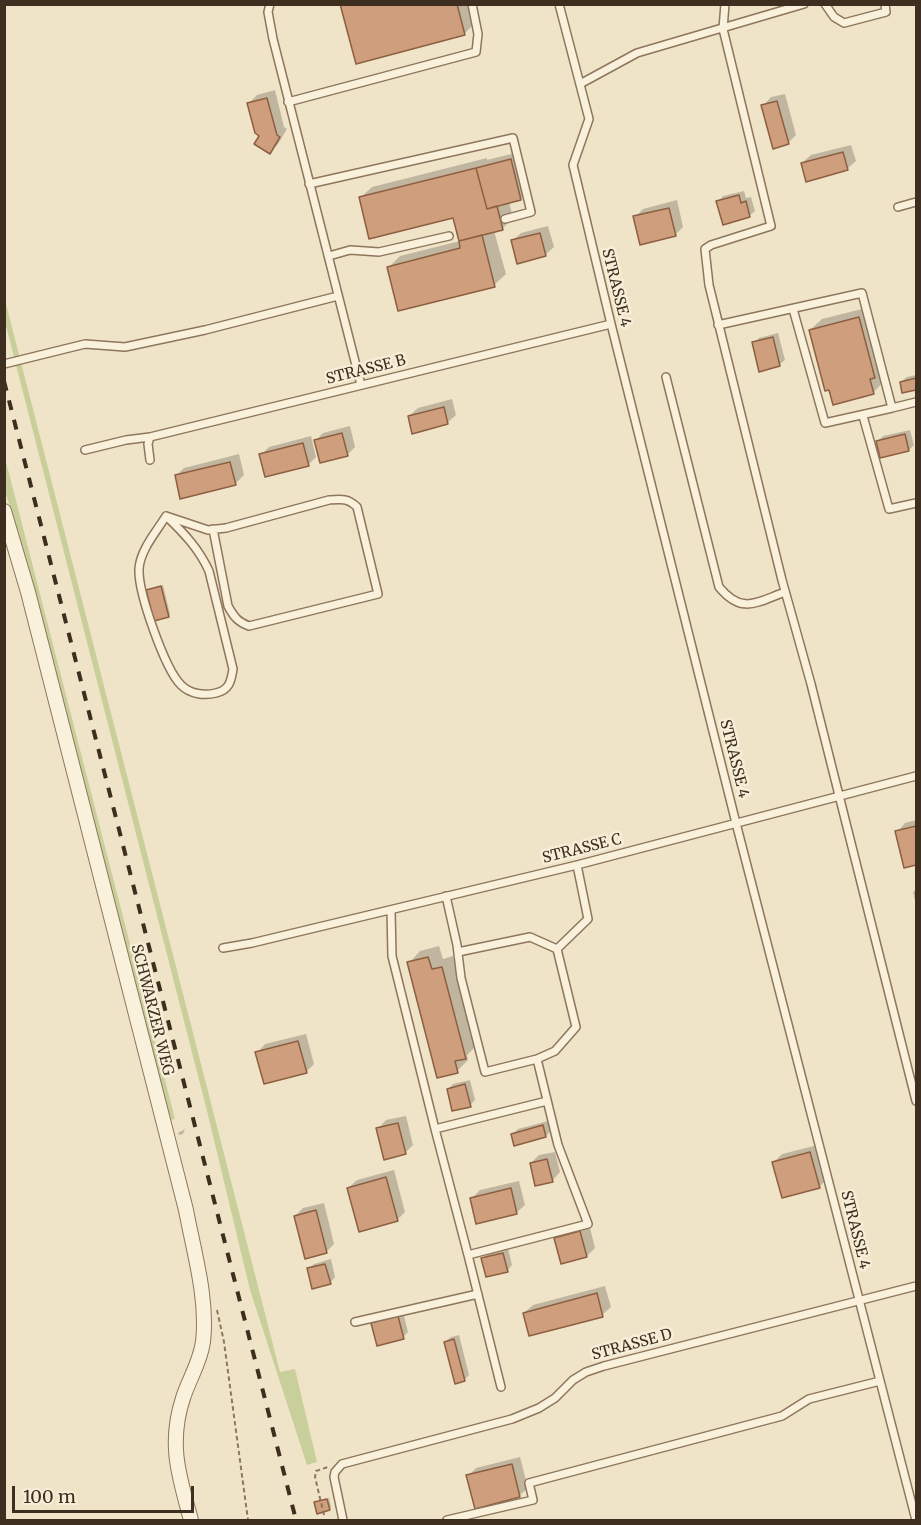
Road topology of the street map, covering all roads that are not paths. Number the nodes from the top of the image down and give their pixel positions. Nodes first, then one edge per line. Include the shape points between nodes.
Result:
1 (270, 4) edge
2 (472, 4) edge
3 (559, 4) edge
4 (725, 4) edge
5 (804, 4) edge
6 (825, 4) edge
7 (885, 4) edge
8 (723, 29) junction
9 (580, 84) junction
10 (288, 102) junction
11 (309, 184) junction
12 (916, 202) edge
13 (898, 207) dead end
14 (505, 219) dead end
15 (448, 236) dead end
16 (329, 256) junction
17 (338, 296) junction
18 (793, 309) junction
19 (611, 324) junction
20 (718, 325) junction
21 (4, 364) edge
22 (666, 377) dead end
23 (362, 385) junction
24 (916, 402) edge
25 (892, 408) junction
26 (862, 416) junction
27 (150, 437) junction
28 (85, 450) dead end
29 (150, 460) dead end
30 (916, 503) edge
31 (4, 511) edge
32 (166, 516) junction
33 (213, 529) junction
34 (785, 592) junction
35 (916, 776) edge
36 (839, 796) junction
37 (736, 823) junction
38 (577, 865) junction
39 (446, 896) junction
40 (390, 910) junction
41 (223, 948) dead end
42 (557, 949) junction
43 (458, 952) junction
44 (537, 1059) junction
45 (547, 1101) junction
46 (916, 1101) edge
47 (435, 1129) junction
48 (468, 1255) junction
49 (916, 1286) edge
50 (478, 1294) junction
51 (859, 1300) junction
52 (355, 1322) dead end
53 (880, 1381) junction
54 (501, 1387) dead end
55 (191, 1521) edge
56 (343, 1521) edge
57 (447, 1521) edge
58 (916, 1521) edge

1 - 10 lane via 268,12
2 - 10 lane via 478,34 476,52
3 - 9 lane, STRASSE 4
4 - 8 lane
5 - 8 lane
6 - 7 lane via 844,23 886,12
8 - 9 lane via 637,53
8 - 20 lane via 771,226 705,249
9 - 19 lane, STRASSE 4 via 589,119 573,165
10 - 11 lane
11 - 14 lane via 513,138 531,212
11 - 16 lane
12 - 13 lane
15 - 16 lane via 380,252 350,250
16 - 17 lane
17 - 21 lane via 124,347 85,344
17 - 23 lane
18 - 20 lane
18 - 25 lane via 862,293
18 - 26 lane via 825,423
19 - 23 lane, STRASSE B
19 - 37 lane, STRASSE 4
20 - 34 lane
22 - 34 lane via 719,587 739,604 753,604
23 - 27 lane, STRASSE B
24 - 25 lane
25 - 26 lane
26 - 30 lane via 889,508
27 - 28 lane, STRASSE B
27 - 29 lane
31 - 55 street, SCHWARZER WEG via 186,1210 201,1286 203,1341 199,1363 179,1411 175,1437 176,1463
32 - 32 lane via 188,537 209,572 233,669 231,682 214,694 196,694 182,687 148,617 139,569
32 - 33 lane
33 - 33 lane via 343,498 357,507 378,594 249,626 240,623 228,606
34 - 36 lane
35 - 36 lane, STRASSE C
36 - 37 lane, STRASSE C
36 - 46 lane
37 - 38 lane, STRASSE C
37 - 51 lane, STRASSE 4
38 - 39 lane, STRASSE C
38 - 42 lane via 588,918
39 - 40 lane, STRASSE C
39 - 43 lane
40 - 41 lane, STRASSE C
40 - 47 lane via 392,956
42 - 43 lane via 530,937
42 - 44 lane via 576,1027 555,1052
43 - 44 lane via 485,1072
44 - 45 lane
45 - 47 lane
45 - 48 lane via 558,1145 588,1224
47 - 48 lane
48 - 50 lane
49 - 51 lane, STRASSE D
50 - 52 lane
50 - 54 lane
51 - 53 lane, STRASSE 4
51 - 56 lane, STRASSE D via 604,1366 573,1380 539,1408 512,1419 342,1464 335,1472 334,1485
53 - 57 lane via 809,1399 782,1416 529,1484 533,1500
53 - 58 lane, STRASSE 4

